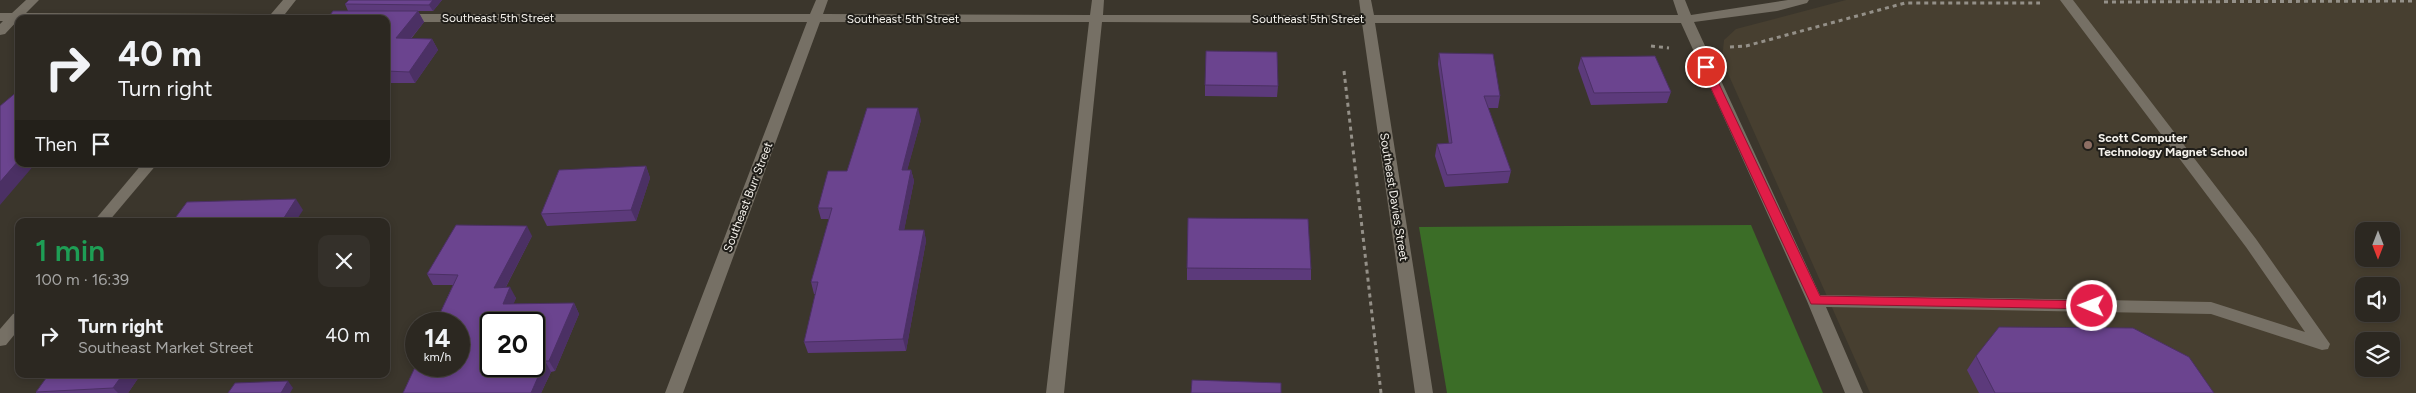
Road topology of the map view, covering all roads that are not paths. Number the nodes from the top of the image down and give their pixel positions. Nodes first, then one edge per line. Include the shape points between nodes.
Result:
1 (33, 0) edge
2 (290, 0) edge
3 (822, 0) edge
4 (1098, 0) edge
5 (1365, 0) edge
6 (1679, 0) edge
7 (1803, 0) edge
8 (2066, 1) edge
9 (17, 15) edge
10 (277, 15) edge
11 (0, 17) edge
12 (15, 17) joint
13 (392, 18) edge
14 (815, 19) junction
15 (1096, 19) junction
16 (1368, 19) junction
17 (1688, 19) junction
18 (0, 31) edge
19 (147, 167) edge
20 (104, 218) edge
21 (1816, 301) junction
22 (15, 323) edge
23 (0, 340) edge
24 (674, 393) edge
25 (1055, 393) edge
26 (1424, 393) edge
27 (1854, 393) edge

1 - 9 street
2 - 10 street
3 - 14 street, Southeast Burr Street
4 - 15 street
5 - 16 street, Southeast Davies Street
6 - 17 street
7 - 17 street, Southeast 5th Street via 1777,7
8 - 21 street via 2251,243 2322,344 2211,308
11 - 12 street
12 - 18 street
13 - 14 street, Southeast 5th Street
14 - 15 street, Southeast 5th Street
14 - 24 street, Southeast Burr Street
15 - 16 street, Southeast 5th Street
15 - 25 street
16 - 17 street, Southeast 5th Street
16 - 26 street, Southeast Davies Street
17 - 21 street via 1698,49
19 - 20 street
21 - 27 street
22 - 23 street

